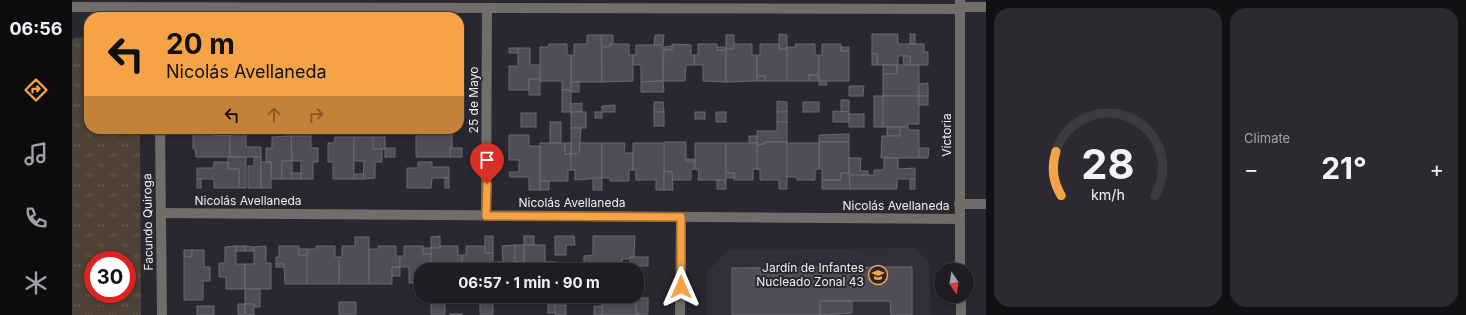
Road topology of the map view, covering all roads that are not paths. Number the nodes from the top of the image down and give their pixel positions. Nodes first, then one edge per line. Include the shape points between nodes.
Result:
1 (394, 4) edge
2 (599, 4) edge
3 (960, 5) edge
4 (72, 7) edge
5 (986, 7) edge
6 (487, 8) junction
7 (158, 12) edge
8 (160, 134) edge
9 (960, 204) junction
10 (986, 204) edge
11 (161, 213) junction
12 (486, 216) junction
13 (681, 217) junction
14 (960, 219) junction
15 (960, 263) edge
16 (960, 303) edge
17 (162, 315) edge
18 (680, 315) edge
19 (961, 315) edge

1 - 6 street
1 - 7 street
2 - 3 street
2 - 6 street
3 - 5 street
3 - 9 street, Victoria
4 - 7 street
6 - 12 street, 25 de Mayo
8 - 11 street, Facundo Quiroga
9 - 10 street
9 - 14 street, Victoria
11 - 12 street, Nicolás Avellaneda
11 - 17 street, Facundo Quiroga
12 - 13 street, Nicolás Avellaneda
13 - 14 street, Nicolás Avellaneda
13 - 18 street
14 - 15 street, Victoria
16 - 19 street

